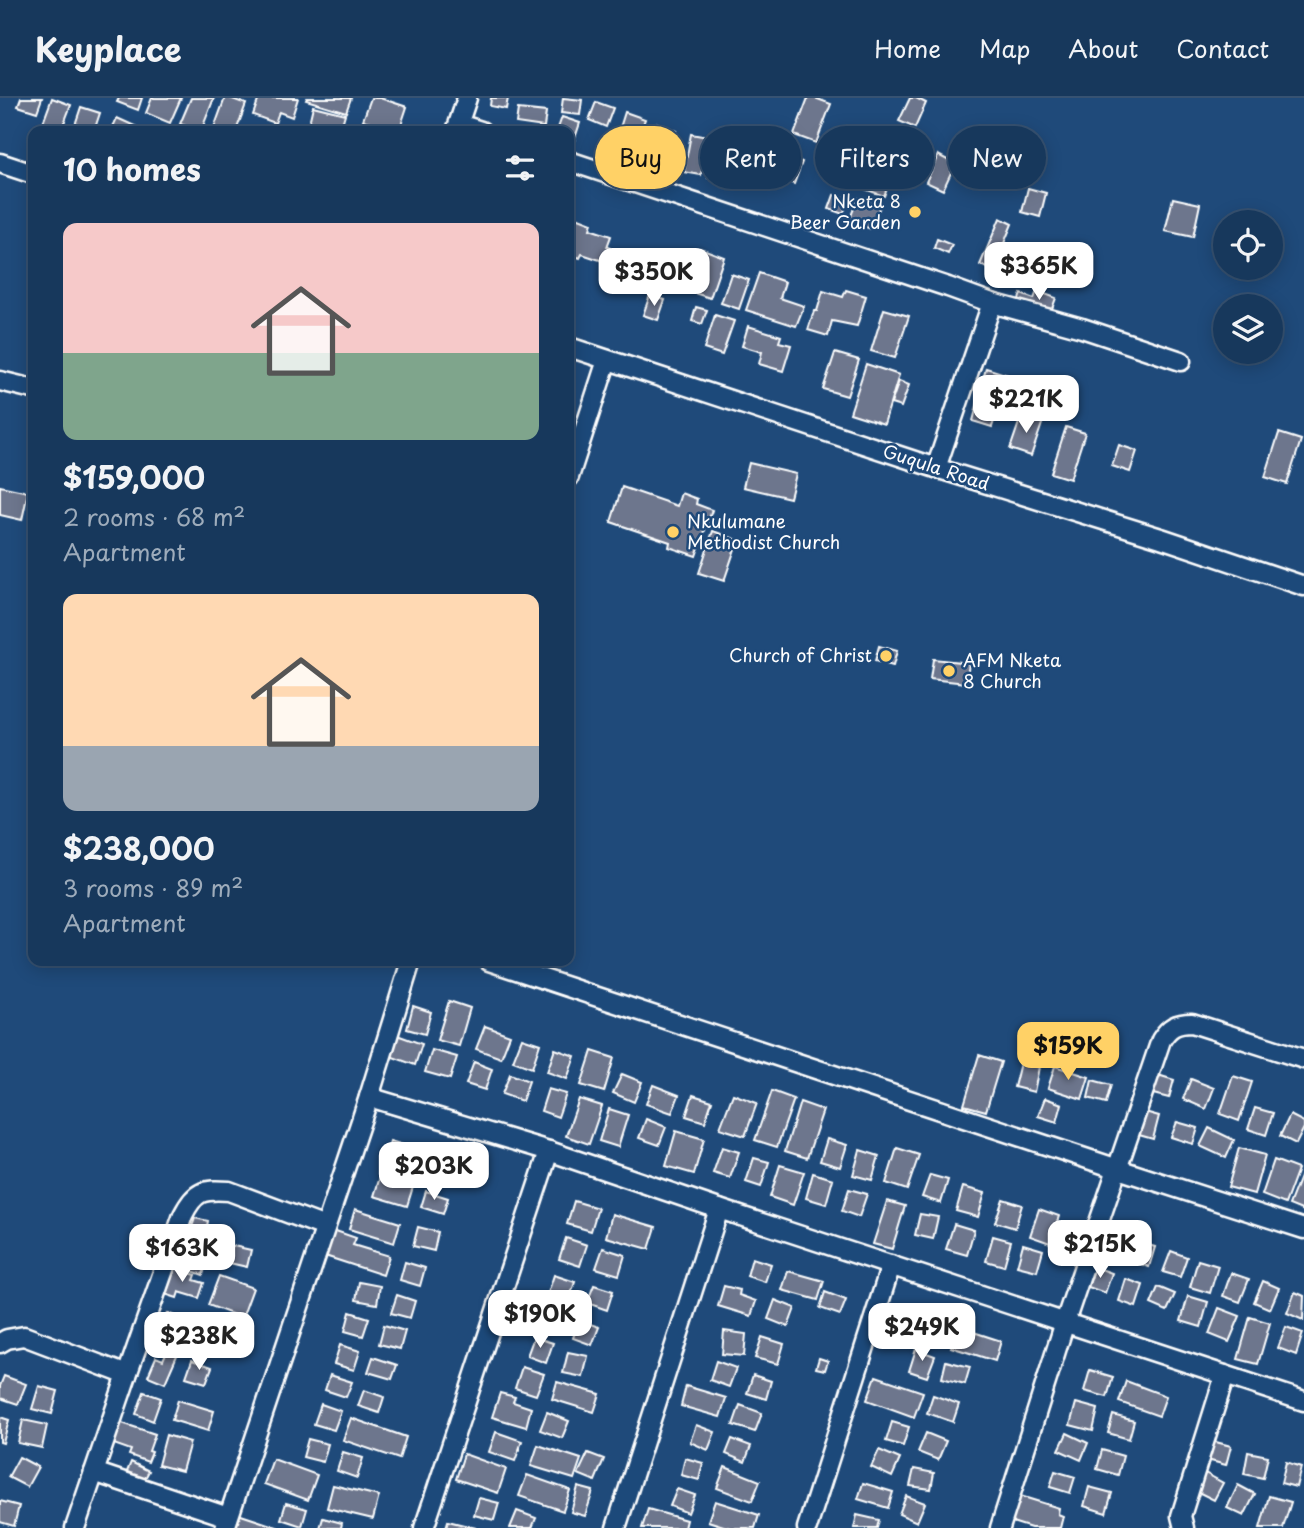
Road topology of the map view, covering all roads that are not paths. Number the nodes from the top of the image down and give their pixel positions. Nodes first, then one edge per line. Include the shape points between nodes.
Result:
1 (467, 98) edge
2 (459, 126) edge
3 (574, 162) edge
4 (0, 163) edge
5 (28, 172) edge
6 (992, 303) junction
7 (574, 349) edge
8 (607, 360) junction
9 (1181, 361) dead end
10 (0, 381) edge
11 (28, 388) edge
12 (574, 462) edge
13 (936, 468) junction
14 (1304, 586) edge
15 (409, 966) edge
16 (504, 966) edge
17 (1304, 1059) edge
18 (369, 1097) junction
19 (549, 1151) junction
20 (1118, 1169) junction
21 (719, 1209) junction
22 (325, 1227) junction
23 (1304, 1229) edge
24 (891, 1265) junction
25 (1065, 1322) junction
26 (0, 1343) edge
27 (127, 1375) junction
28 (1226, 1375) junction
29 (1304, 1401) edge
30 (94, 1472) junction
31 (227, 1522) edge
32 (75, 1528) edge
33 (424, 1528) edge
34 (616, 1528) edge
35 (807, 1528) edge
36 (1000, 1528) edge
37 (1184, 1528) edge

1 - 2 street
3 - 6 street
4 - 5 street
6 - 9 street
6 - 13 street
7 - 8 street, Guqula Road
8 - 12 street
8 - 13 street, Guqula Road
10 - 11 street
13 - 14 street, Guqula Road
15 - 18 street
16 - 20 street
17 - 20 street via 1192,1023 1173,1026 1161,1040
18 - 19 street
18 - 22 street
19 - 21 street
19 - 33 street
20 - 23 street
20 - 25 street
21 - 24 street
21 - 34 street
22 - 27 street via 229,1191 198,1193 183,1215
22 - 31 street
24 - 25 street
24 - 35 street
25 - 28 street
25 - 36 street
26 - 27 street via 24,1336
27 - 30 street
28 - 29 street
28 - 37 street via 1181,1516
30 - 31 street
30 - 32 street

